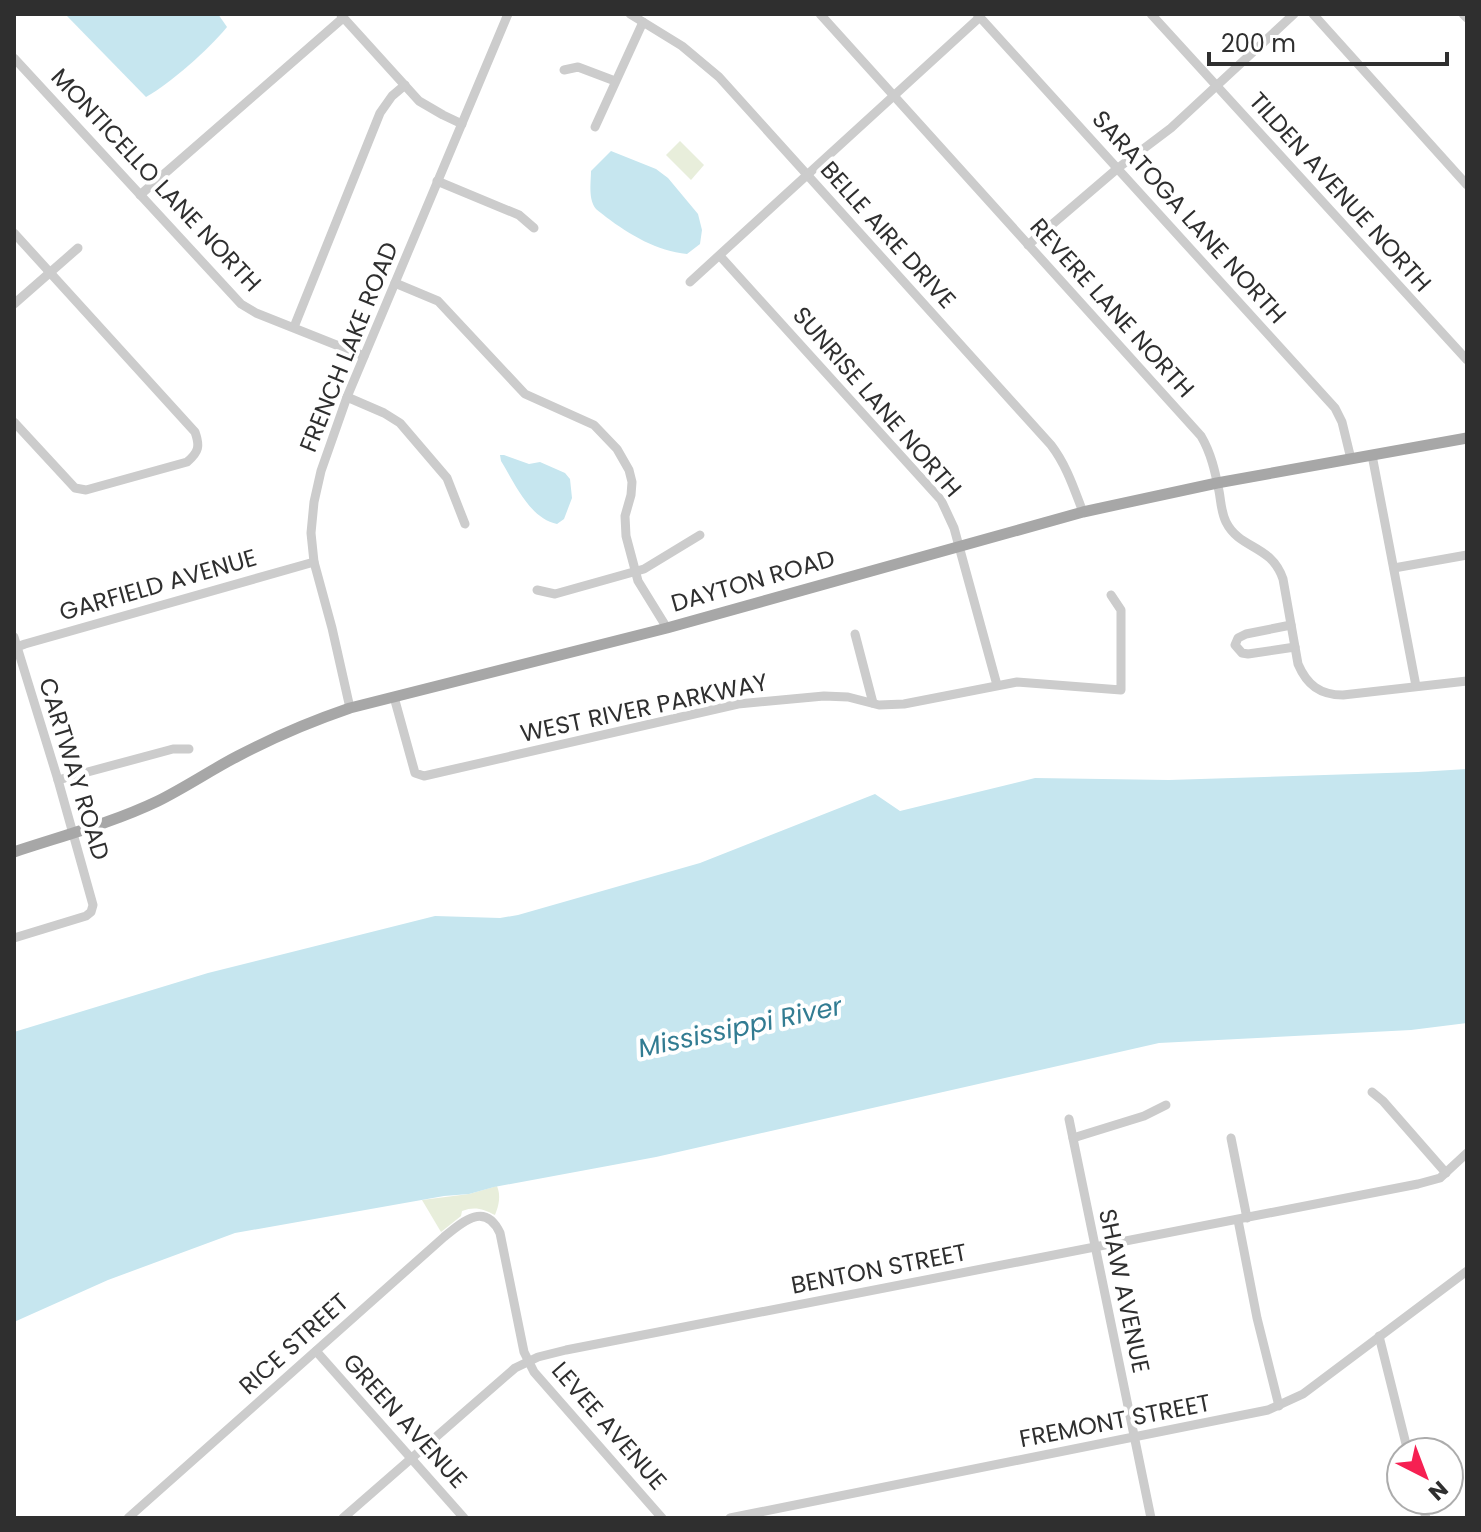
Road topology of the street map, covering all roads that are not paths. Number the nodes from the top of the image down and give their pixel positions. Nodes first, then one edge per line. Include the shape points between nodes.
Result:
1 (508, 14) edge
2 (630, 14) edge
3 (820, 14) edge
4 (1151, 14) edge
5 (1294, 14) edge
6 (1313, 14) edge
7 (341, 16) edge
8 (979, 16) edge
9 (643, 22) junction
10 (14, 58) edge
11 (564, 70) dead end
12 (615, 81) junction
13 (405, 85) junction
14 (1217, 87) junction
15 (894, 96) junction
16 (462, 124) junction
17 (595, 127) dead end
18 (1118, 168) junction
19 (808, 176) junction
20 (437, 181) junction
21 (1467, 185) edge
22 (140, 195) junction
23 (534, 228) dead end
24 (14, 233) edge
25 (1028, 245) junction
26 (78, 248) dead end
27 (720, 256) junction
28 (50, 273) junction
29 (690, 282) dead end
30 (395, 283) junction
31 (14, 304) edge
32 (294, 327) junction
33 (364, 356) junction
34 (1467, 360) edge
35 (347, 397) junction
36 (14, 422) edge
37 (1467, 438) edge
38 (1372, 455) junction
39 (1351, 459) junction
40 (1217, 483) junction
41 (1083, 512) junction
42 (465, 524) dead end
43 (700, 535) dead end
44 (959, 547) junction
45 (1467, 555) edge
46 (314, 562) junction
47 (1394, 568) junction
48 (636, 571) junction
49 (537, 590) dead end
50 (1111, 595) dead end
51 (1291, 625) junction
52 (667, 628) junction
53 (855, 634) dead end
54 (15, 644) edge
55 (1295, 647) junction
56 (1467, 681) edge
57 (997, 685) junction
58 (1416, 686) junction
59 (394, 697) junction
60 (873, 703) junction
61 (350, 708) junction
62 (189, 749) dead end
63 (58, 780) junction
64 (73, 833) junction
65 (14, 850) edge
66 (14, 938) edge
67 (1372, 1092) dead end
68 (1166, 1105) dead end
69 (1069, 1119) dead end
70 (1073, 1138) junction
71 (1231, 1138) dead end
72 (1467, 1153) edge
73 (1446, 1173) junction
74 (1242, 1219) junction
75 (492, 1221) joint
76 (1094, 1247) junction
77 (1467, 1271) edge
78 (1379, 1336) junction
79 (316, 1351) junction
80 (528, 1361) junction
81 (1279, 1406) junction
82 (1404, 1436) edge
83 (1135, 1437) junction
84 (411, 1458) junction
85 (128, 1518) edge
86 (343, 1518) edge
87 (464, 1518) edge
88 (662, 1518) edge
89 (730, 1518) edge
90 (1151, 1518) edge

1 - 16 street, FRENCH LAKE ROAD
2 - 9 street, BELLE AIRE DRIVE
3 - 15 street, REVERE LANE NORTH
4 - 14 street, TILDEN AVENUE NORTH
5 - 14 street
6 - 21 street
7 - 13 street
7 - 22 street
8 - 15 street
8 - 18 street, SARATOGA LANE NORTH
9 - 12 street
9 - 19 street, BELLE AIRE DRIVE via 719,77
10 - 22 street, MONTICELLO LANE NORTH
11 - 12 street via 578,67
12 - 17 street
13 - 16 street via 419,101
13 - 32 street via 380,113
14 - 18 street
14 - 34 street, TILDEN AVENUE NORTH
15 - 19 street
15 - 25 street, REVERE LANE NORTH
16 - 20 street, FRENCH LAKE ROAD
18 - 25 street
18 - 39 street, SARATOGA LANE NORTH via 1335,408
19 - 27 street
19 - 41 street, BELLE AIRE DRIVE via 1051,445
20 - 23 street via 519,215
20 - 30 street, FRENCH LAKE ROAD
22 - 32 street, MONTICELLO LANE NORTH via 241,304
24 - 28 street
25 - 40 street, REVERE LANE NORTH via 1201,436
26 - 28 street
27 - 29 street
27 - 44 street, SUNRISE LANE NORTH via 932,488 948,512
28 - 31 street
28 - 36 street via 195,432 199,445 187,462 86,490 75,488
30 - 33 street, FRENCH LAKE ROAD
30 - 48 street via 438,301 525,394 594,425 617,449 632,482 624,526
32 - 33 street, MONTICELLO LANE NORTH
33 - 35 street, FRENCH LAKE ROAD
35 - 42 street via 400,423 447,478
35 - 46 street, FRENCH LAKE ROAD via 314,502
37 - 38 main road, DAYTON ROAD
38 - 39 main road, DAYTON ROAD
38 - 47 street
39 - 40 main road, DAYTON ROAD
40 - 41 main road, DAYTON ROAD
40 - 51 street, REVERE LANE NORTH via 1231,531 1265,552 1279,569
41 - 44 main road, DAYTON ROAD
43 - 48 street
44 - 52 main road, DAYTON ROAD
44 - 57 street, SUNRISE LANE NORTH
45 - 47 street
46 - 54 street, GARFIELD AVENUE
46 - 61 street, FRENCH LAKE ROAD
47 - 58 street
48 - 49 street via 555,594
48 - 52 street
50 - 57 street, WEST RIVER PARKWAY via 1121,610 1121,690 1032,682
51 - 55 street, REVERE LANE NORTH
51 - 55 street via 1246,634 1235,645 1248,654
52 - 59 main road, DAYTON ROAD
53 - 60 street
54 - 63 street, CARTWAY ROAD
55 - 58 street, REVERE LANE NORTH via 1310,685 1331,695
56 - 58 street
57 - 60 street, WEST RIVER PARKWAY via 904,704
59 - 60 street, WEST RIVER PARKWAY via 415,773 424,776 738,704 824,696
59 - 61 main road, DAYTON ROAD
61 - 64 main road, DAYTON ROAD via 271,740 138,810
62 - 63 street
63 - 64 street, CARTWAY ROAD
64 - 65 main road, DAYTON ROAD
64 - 66 street, CARTWAY ROAD via 93,902 91,912
67 - 73 street
68 - 70 street
69 - 70 street, SHAW AVENUE
70 - 76 street, SHAW AVENUE
71 - 74 street
72 - 73 street, BENTON STREET
73 - 74 street, BENTON STREET via 1432,1181
74 - 76 street, BENTON STREET
74 - 81 street via 1257,1318
75 - 79 street, RICE STREET via 473,1216 465,1220
75 - 80 street, LEVEE AVENUE via 500,1233
76 - 80 street, BENTON STREET
76 - 83 street, SHAW AVENUE
77 - 78 street, FREMONT STREET
78 - 81 street, FREMONT STREET
78 - 82 street
79 - 84 street, GREEN AVENUE
79 - 85 street, RICE STREET
80 - 84 street, BENTON STREET
80 - 88 street, LEVEE AVENUE
81 - 83 street, FREMONT STREET
83 - 89 street, FREMONT STREET
83 - 90 street, SHAW AVENUE
84 - 86 street, BENTON STREET
84 - 87 street, GREEN AVENUE

